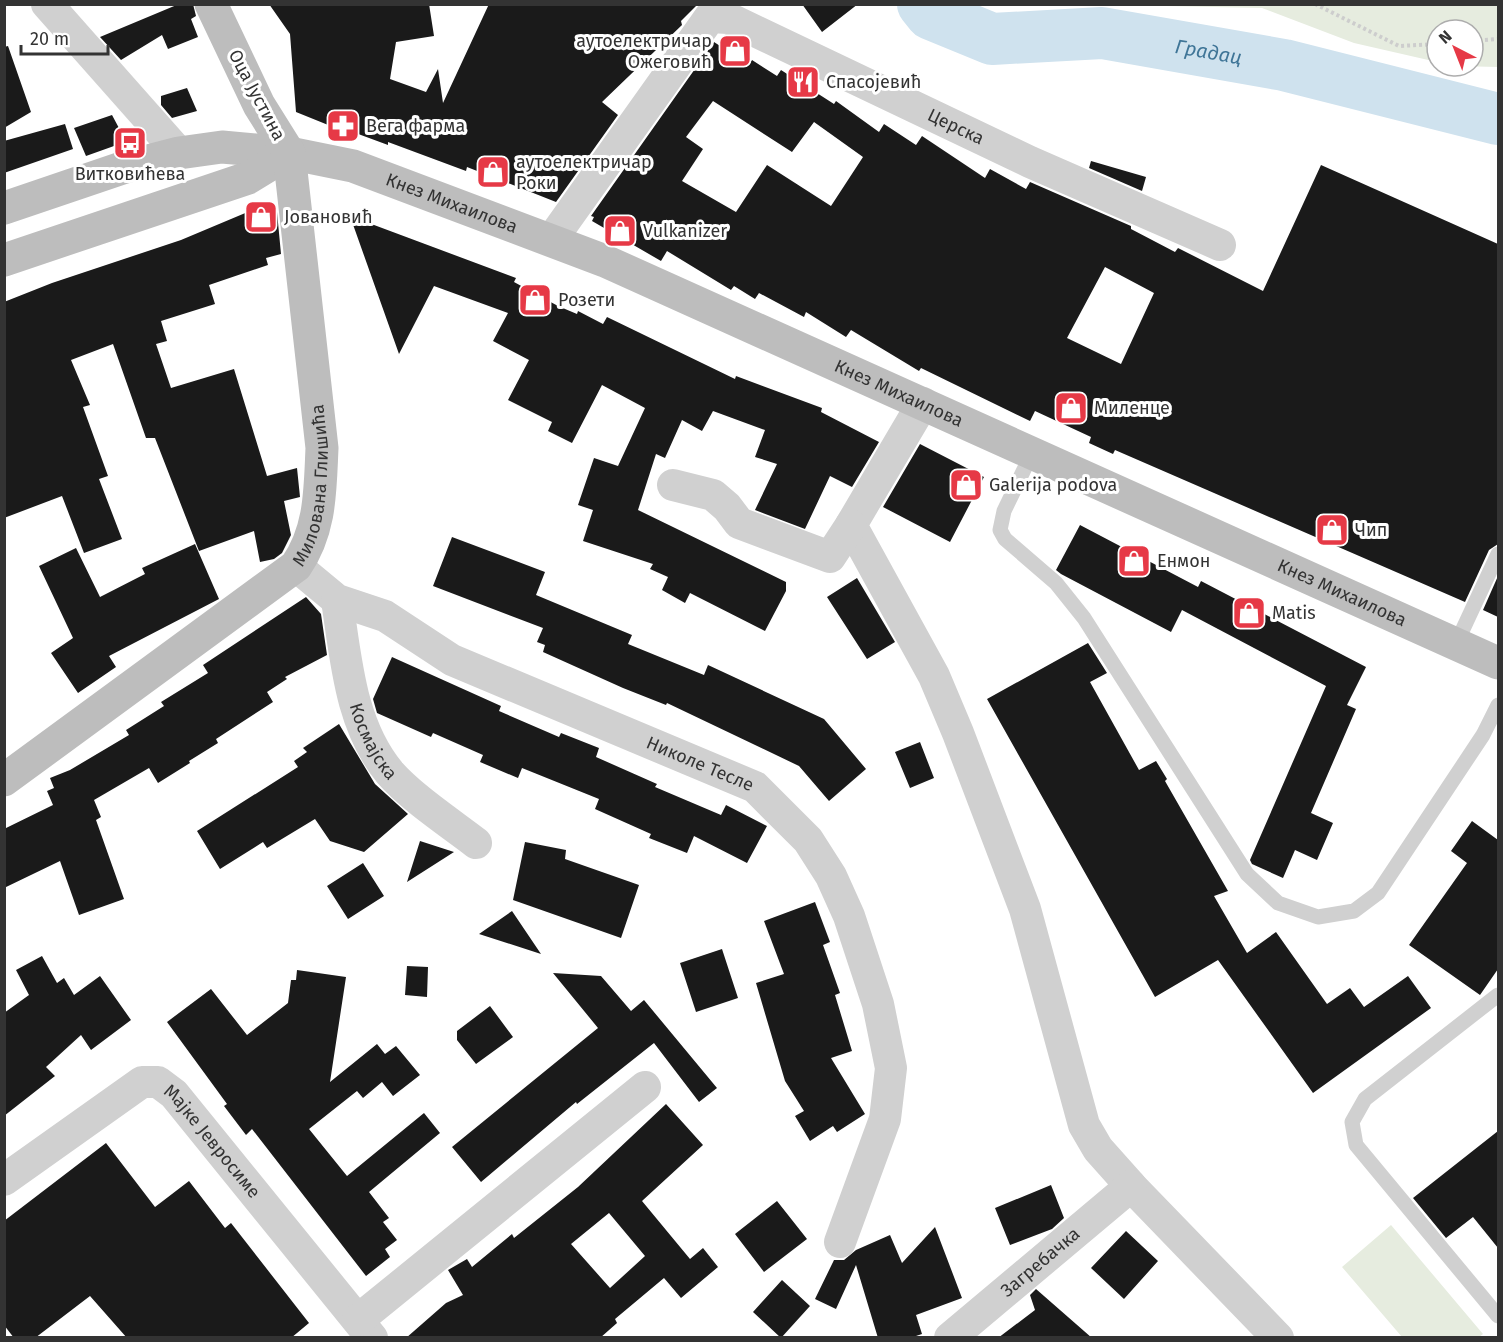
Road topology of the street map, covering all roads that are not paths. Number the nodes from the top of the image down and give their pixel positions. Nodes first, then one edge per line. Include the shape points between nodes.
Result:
1 (47, 4) edge
2 (211, 4) edge
3 (730, 11) edge
4 (179, 153) junction
5 (289, 153) junction
6 (4, 208) edge
7 (552, 239) junction
8 (1220, 245) dead end
9 (4, 260) edge
10 (923, 403) junction
11 (1032, 453) junction
12 (673, 485) dead end
13 (850, 525) junction
14 (1498, 554) edge
15 (296, 566) junction
16 (337, 600) junction
17 (1456, 644) junction
18 (1498, 663) edge
19 (1498, 705) edge
20 (4, 780) edge
21 (476, 843) dead end
22 (1498, 995) edge
23 (645, 1088) dead end
24 (4, 1180) edge
25 (1131, 1186) junction
26 (840, 1242) dead end
27 (1498, 1316) edge
28 (365, 1329) edge
29 (950, 1338) edge
30 (1278, 1338) edge

1 - 4 street
2 - 5 main road, Оца Јустина via 259,105
3 - 7 street, Церска via 710,17
3 - 8 street, Церска via 1030,162
4 - 5 main road, Кнез Михаилова via 222,147
4 - 6 main road, Кнез Михаилова
5 - 7 main road, Кнез Михаилова via 353,166
5 - 9 main road via 248,178
5 - 15 main road, Милована Глишића via 322,448 314,534
7 - 10 main road, Кнез Михаилова
10 - 11 main road, Кнез Михаилова
10 - 13 street
11 - 17 main road, Кнез Михаилова
11 - 19 lane via 1004,511 1000,530 1056,583 1084,618 1247,874 1278,903 1317,917 1354,911 1378,893 1484,735
12 - 13 street via 713,495 739,523 830,557
13 - 25 street via 934,676 962,744 1025,909 1084,1125 1098,1149
14 - 17 lane
15 - 16 street, Николе Тесле
15 - 20 main road, Милована Глишића
16 - 21 street, Космајска via 349,680 362,726 374,748 391,774
16 - 26 street, Николе Тесле via 385,616 452,660 754,787 808,840 831,876 849,916 878,1004 891,1068 885,1119
17 - 18 main road, Кнез Михаилова
22 - 27 lane via 1365,1100 1352,1122 1356,1145
23 - 28 street, Мајке Јевросиме
24 - 28 street, Мајке Јевросиме via 142,1082 158,1082 174,1094
25 - 29 street, Загребачка
25 - 30 street

